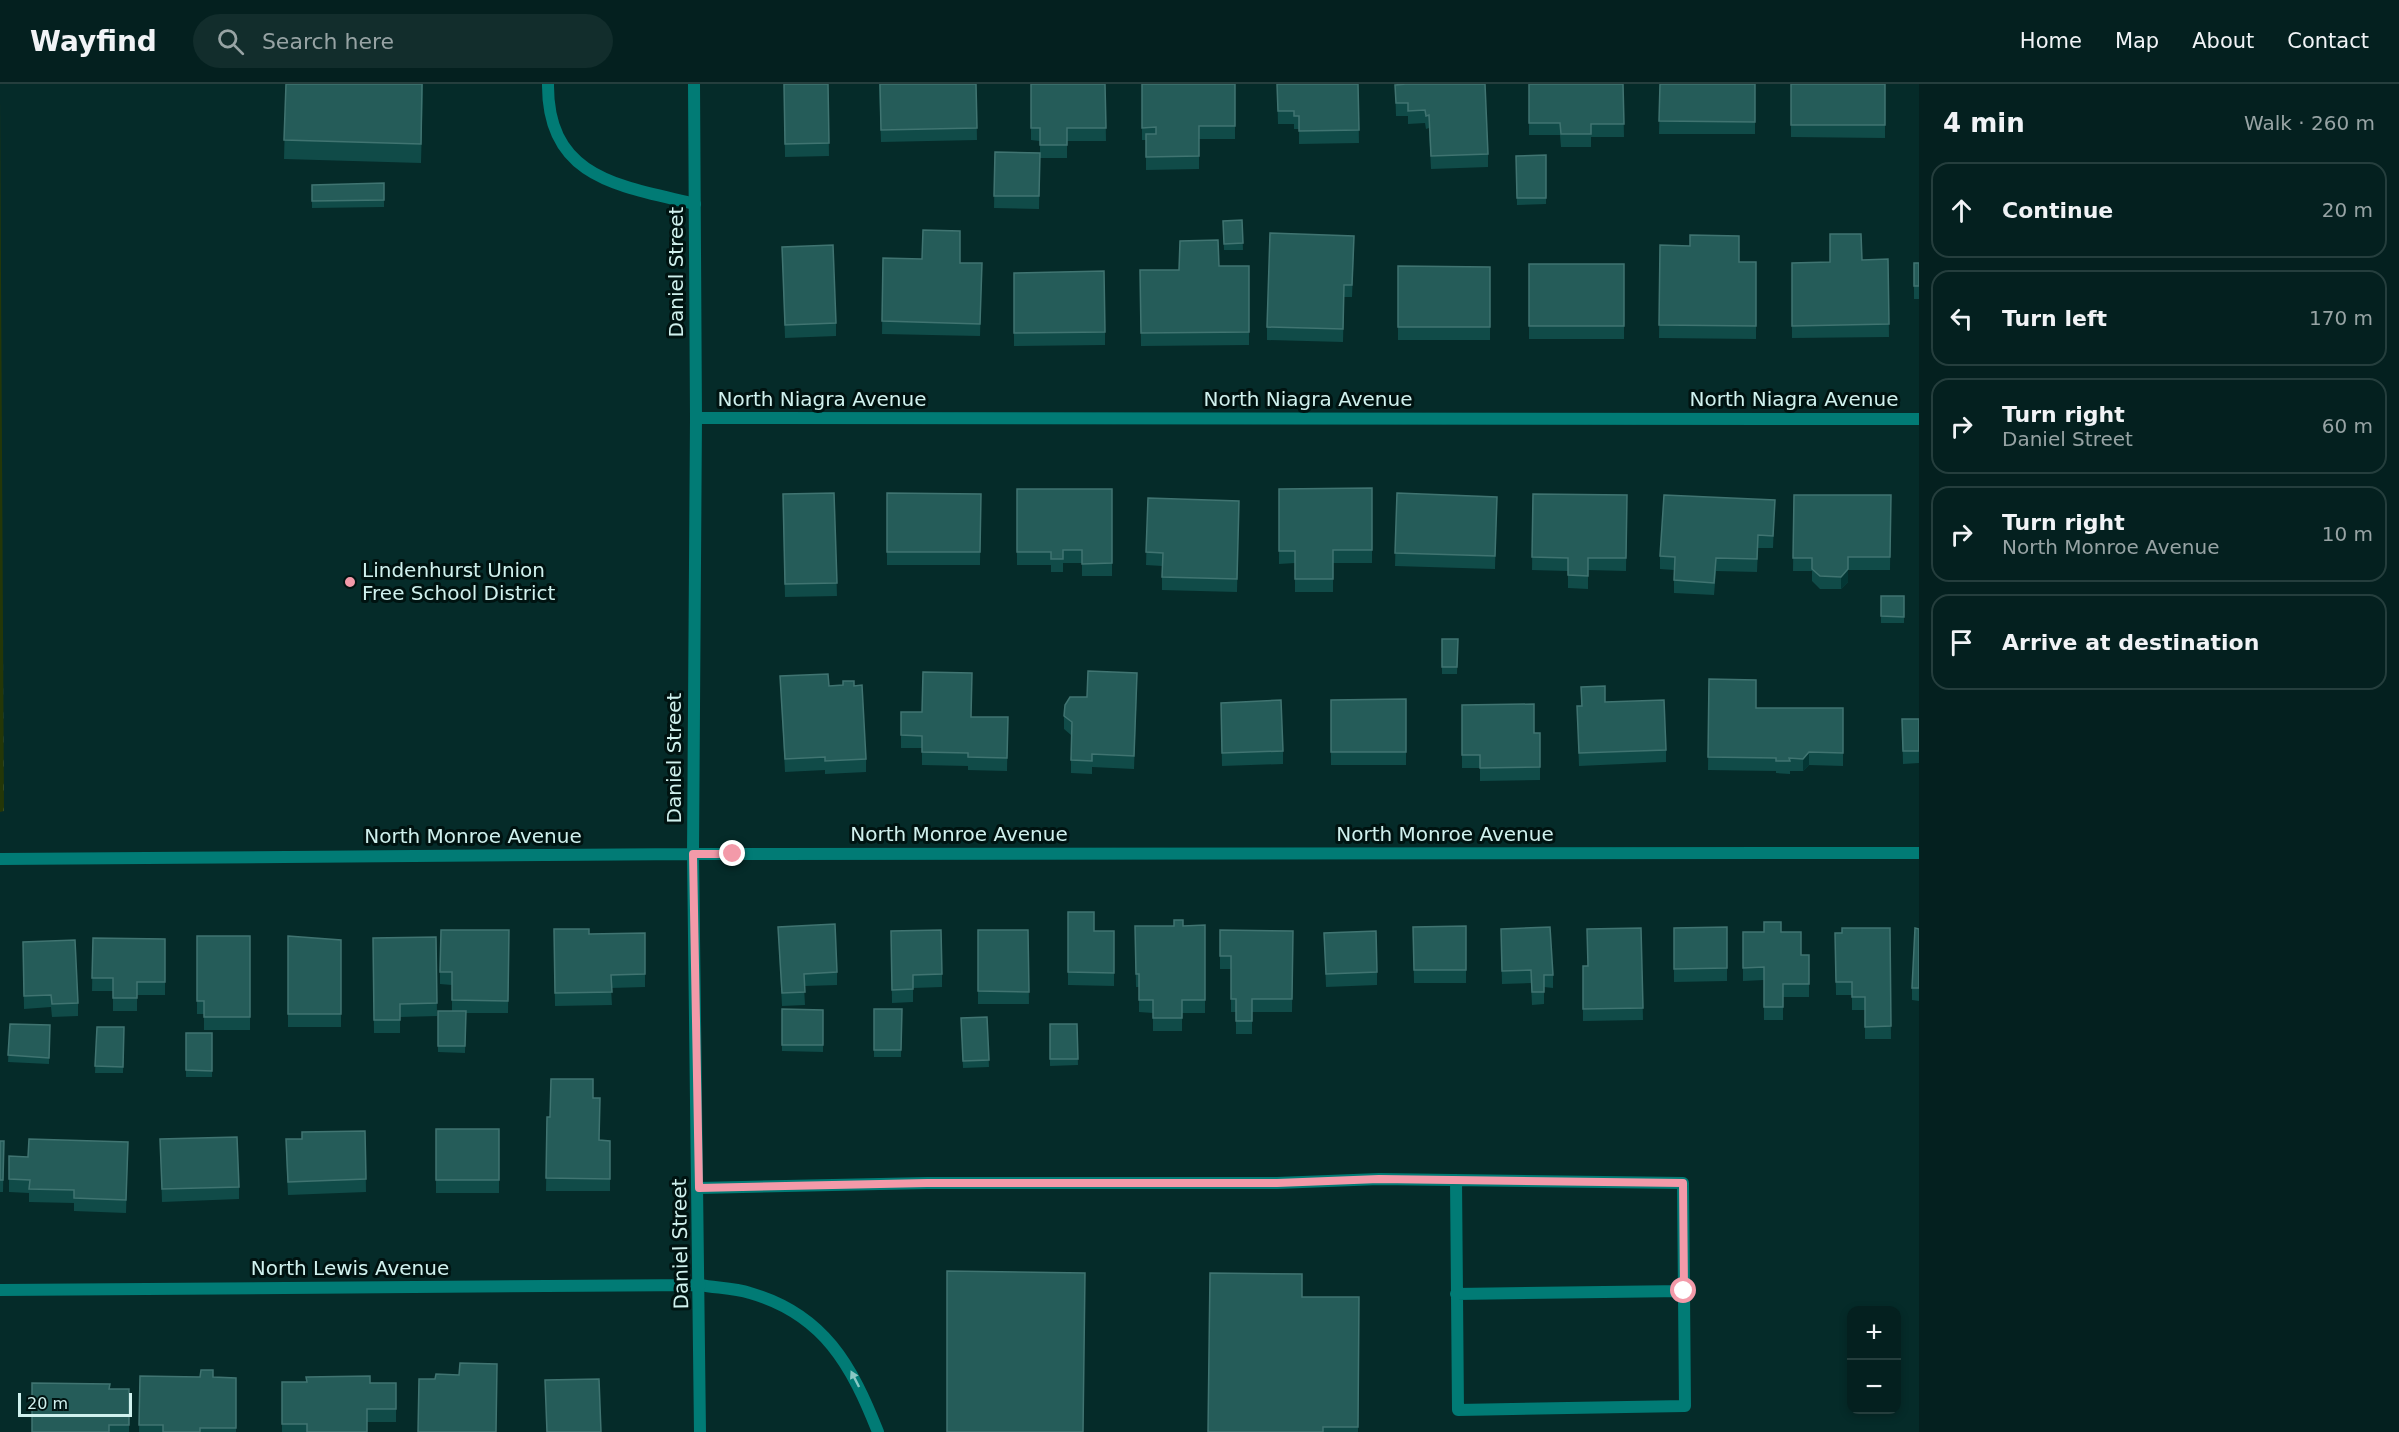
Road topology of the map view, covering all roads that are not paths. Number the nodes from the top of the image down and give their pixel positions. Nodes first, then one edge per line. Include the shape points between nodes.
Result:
1 (548, 84) edge
2 (694, 84) edge
3 (695, 204) junction
4 (696, 418) junction
5 (1919, 419) edge
6 (1919, 853) edge
7 (693, 854) junction
8 (0, 859) edge
9 (1456, 1180) junction
10 (699, 1188) junction
11 (700, 1285) junction
12 (0, 1290) edge
13 (1684, 1291) junction
14 (1456, 1294) junction
15 (700, 1432) edge
16 (878, 1432) edge

1 - 3 street via 548,109 563,148 590,171 615,184
2 - 3 street, Daniel Street
3 - 4 street, Daniel Street
4 - 5 street, North Niagra Avenue
4 - 7 street, Daniel Street
6 - 7 street, North Monroe Avenue
7 - 8 street, North Monroe Avenue
7 - 10 street, Daniel Street
9 - 10 street
9 - 13 street via 1683,1183
9 - 14 street
10 - 11 street, Daniel Street
11 - 12 street, North Lewis Avenue
11 - 15 street, Daniel Street
16 -> 11 street, North Lewis Avenue via 849,1368 812,1324 750,1293
13 - 14 street
13 - 14 street via 1685,1406 1470,1410 1458,1410

